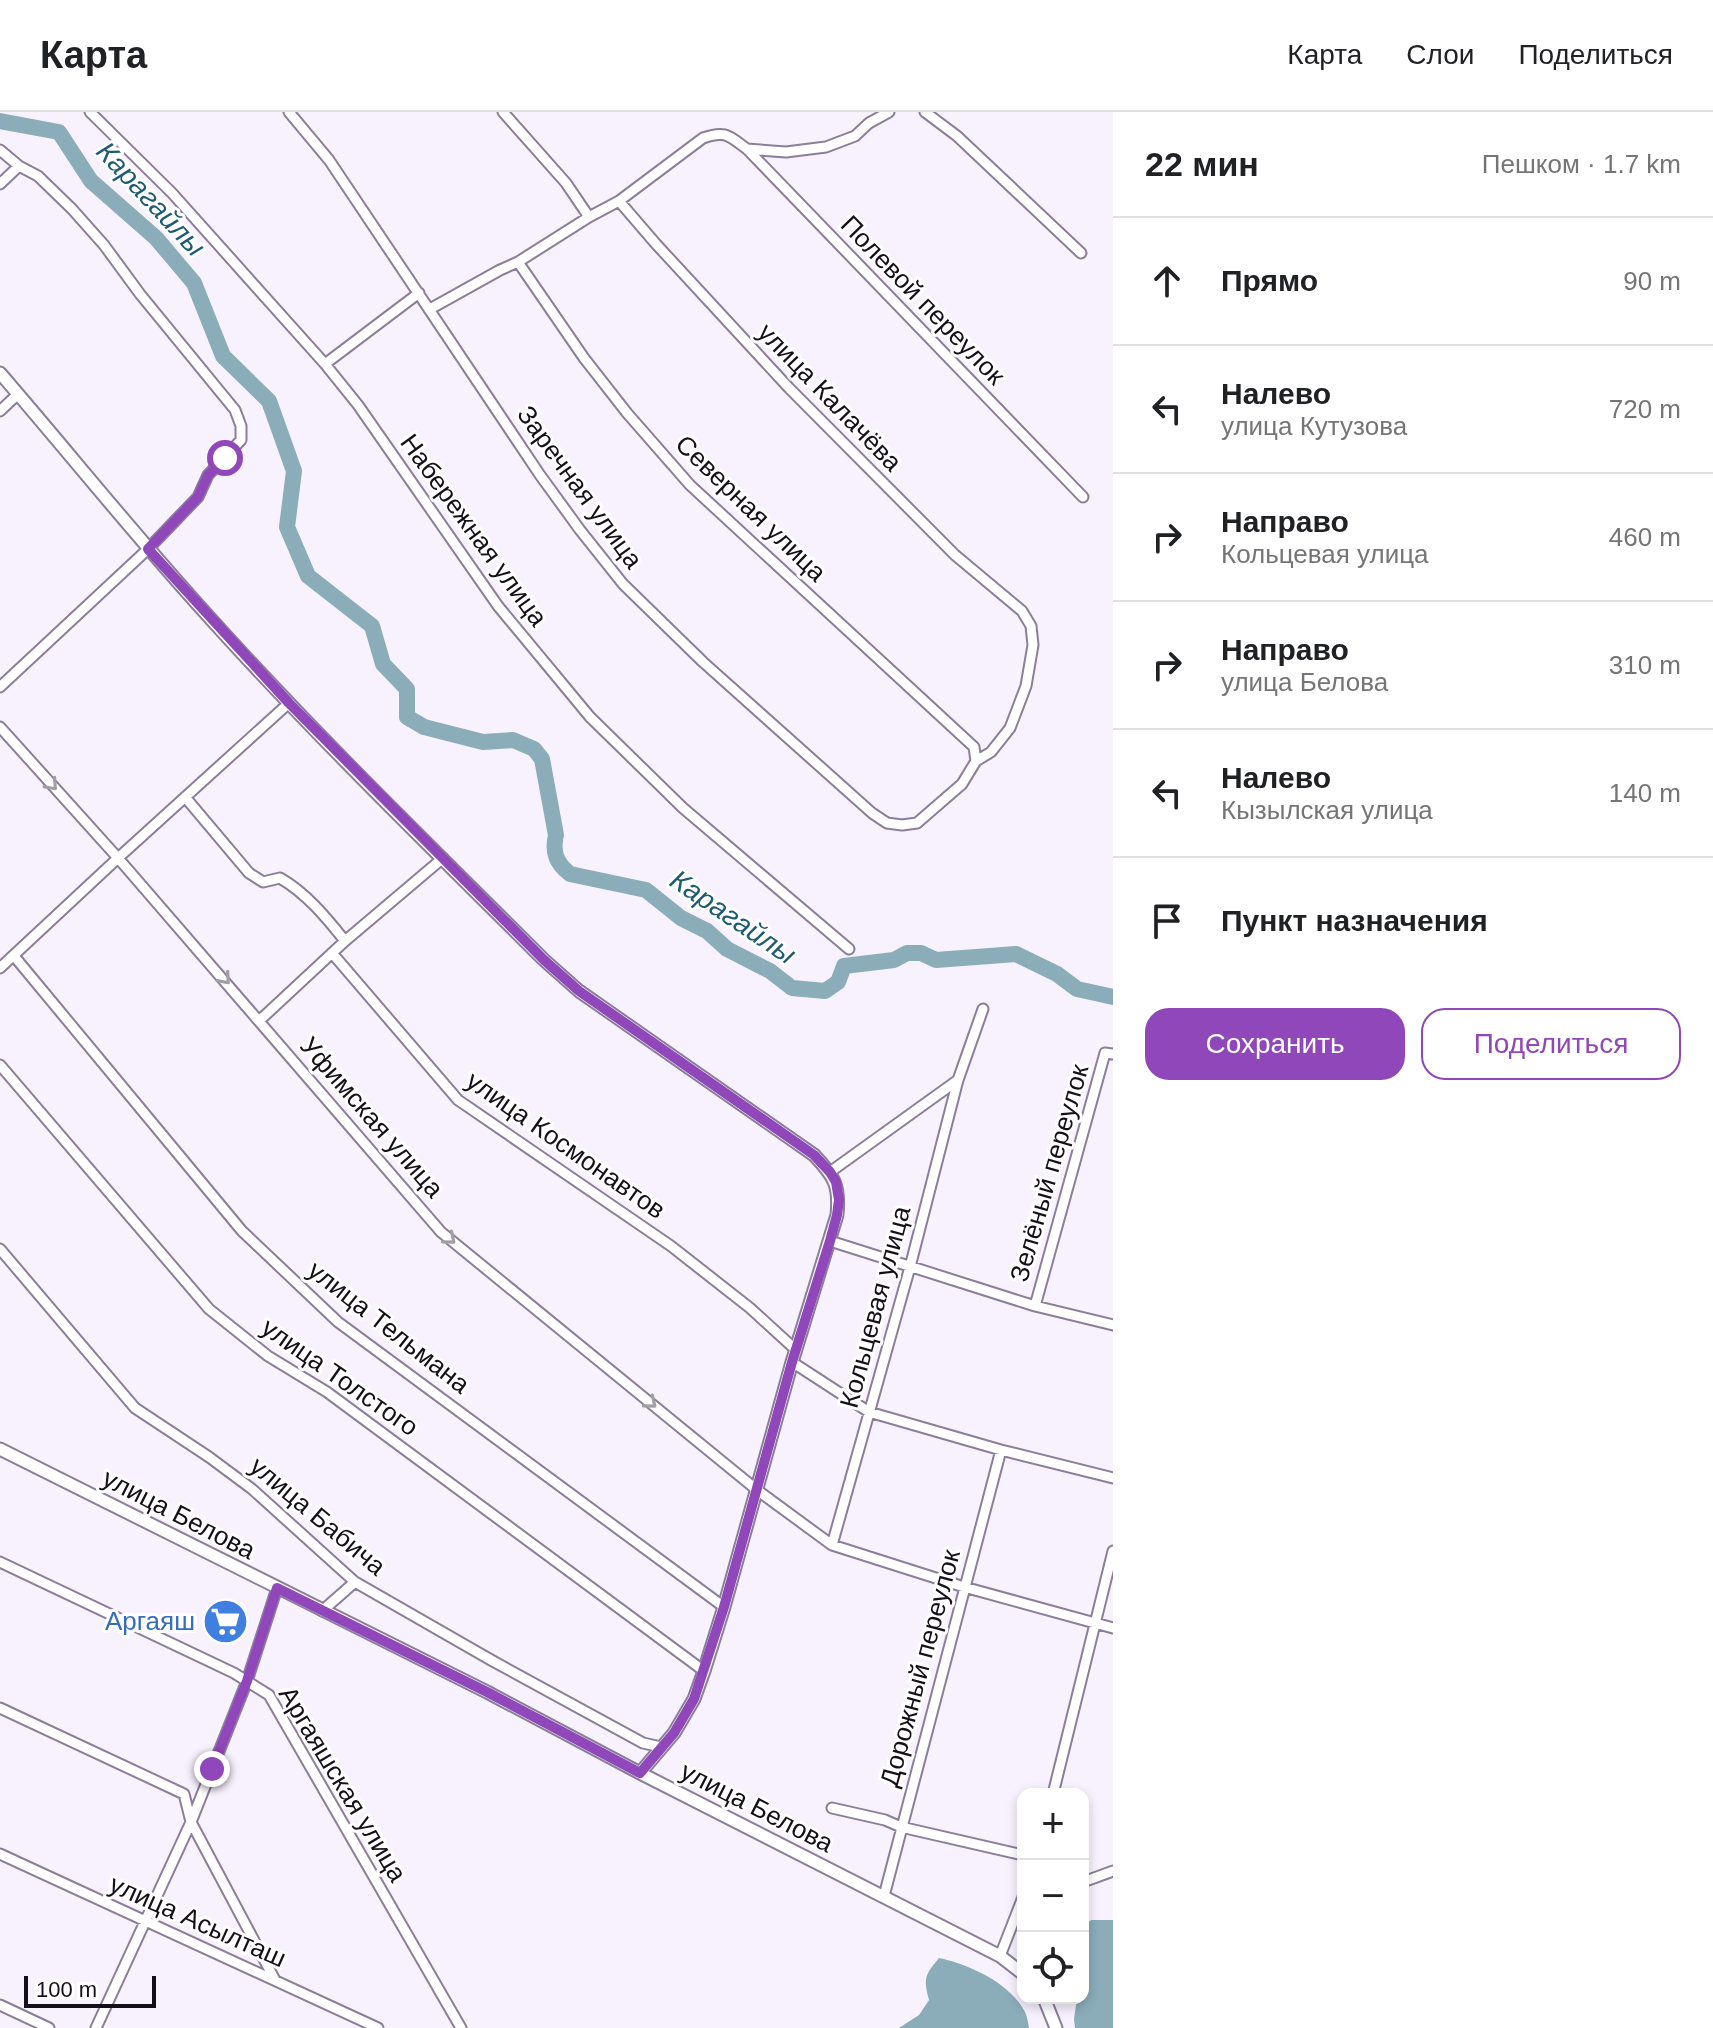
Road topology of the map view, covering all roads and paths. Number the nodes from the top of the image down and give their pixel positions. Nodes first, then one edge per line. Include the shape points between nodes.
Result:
1 (90, 112) edge
2 (289, 112) edge
3 (503, 112) edge
4 (889, 112) edge
5 (925, 112) edge
6 (747, 149) junction
7 (0, 150) edge
8 (19, 166) junction
9 (0, 184) edge
10 (619, 201) junction
11 (589, 217) junction
12 (1081, 253) dead end
13 (518, 262) junction
14 (419, 293) junction
15 (430, 309) junction
16 (325, 364) junction
17 (0, 373) edge
18 (18, 394) junction
19 (0, 411) edge
20 (1083, 497) dead end
21 (148, 549) junction
22 (0, 687) edge
23 (289, 703) junction
24 (0, 727) edge
25 (976, 761) junction
26 (185, 797) junction
27 (118, 858) junction
28 (443, 858) junction
29 (345, 941) junction
30 (849, 949) dead end
31 (332, 953) junction
32 (14, 956) junction
33 (0, 968) edge
34 (983, 1009) dead end
35 (260, 1020) junction
36 (1109, 1054) edge
37 (0, 1065) edge
38 (958, 1080) junction
39 (830, 1172) junction
40 (830, 1241) junction
41 (0, 1249) edge
42 (910, 1267) junction
43 (1035, 1306) junction
44 (1113, 1325) edge
45 (794, 1356) junction
46 (869, 1412) junction
47 (0, 1449) edge
48 (1001, 1450) junction
49 (1113, 1478) edge
50 (757, 1490) junction
51 (832, 1545) junction
52 (1113, 1551) edge
53 (0, 1562) edge
54 (355, 1582) junction
55 (964, 1587) junction
56 (277, 1588) junction
57 (724, 1607) junction
58 (322, 1611) junction
59 (1094, 1623) junction
60 (1113, 1628) edge
61 (704, 1671) junction
62 (247, 1681) junction
63 (0, 1708) edge
64 (661, 1747) junction
65 (640, 1773) junction
66 (1054, 1788) edge
67 (832, 1808) dead end
68 (191, 1822) junction
69 (901, 1827) junction
70 (0, 1854) edge
71 (1017, 1854) edge
72 (1113, 1871) edge
73 (1089, 1880) edge
74 (884, 1896) junction
75 (1017, 1913) edge
76 (145, 1922) junction
77 (1000, 1956) junction
78 (1017, 1968) edge
79 (275, 1980) junction
80 (1046, 2004) edge
81 (0, 2005) edge
82 (49, 2028) edge
83 (96, 2028) edge
84 (378, 2028) edge
85 (461, 2028) edge
86 (1056, 2028) edge

1 - 16 street, Набережная улица via 172,193
2 - 14 street, Заречная улица via 329,160
3 - 11 street
4 - 6 street via 855,136 826,147
5 - 12 street
6 - 10 street, Полевой переулок via 729,136 703,138
6 - 20 street, Полевой переулок
7 - 8 street
8 - 9 street
8 - 21 street via 38,176 104,245 235,410 241,426 241,440 208,475 198,497
10 - 11 street
10 - 25 street, улица Калачёва via 789,388 955,555 1022,611 1033,645 1026,686 1010,728
11 - 13 street
13 - 15 street
13 - 25 street, Северная улица via 584,358 690,485 974,747
14 - 15 street, Заречная улица
14 - 16 street
15 - 25 street, Заречная улица via 540,475 623,584 872,813 887,823 917,823 962,784
16 - 30 street, Набережная улица via 498,606 590,717 683,808
17 - 18 main road
18 - 19 street
18 - 21 main road
21 - 22 street
21 - 23 main road
23 - 26 street
23 - 28 main road
24 -> 27 street, Уфимская улица
26 - 27 street
26 - 29 street via 249,873 263,882 280,878 291,884
27 - 32 street
27 -> 35 street, Уфимская улица
28 - 29 street
28 - 39 main road via 579,991 814,1155
29 - 31 street
31 - 35 street
31 - 45 street, улица Космонавтов via 458,1100 671,1246 750,1308
32 - 33 street
32 - 57 street, улица Тельмана via 242,1231 338,1322
34 - 38 street, Кольцевая улица
35 -> 50 street, Уфимская улица via 441,1232
36 - 43 street, Зелёный переулок
37 - 61 street, улица Толстого via 209,1309
38 - 39 street
38 - 42 street, Кольцевая улица
39 - 40 main road via 839,1200
40 - 42 street
40 - 45 main road
41 - 54 street, улица Бабича via 135,1408 252,1489
42 - 43 street
42 - 46 street, Кольцевая улица
43 - 44 street
45 - 46 street, улица Космонавтов
45 - 50 main road
46 - 48 street, улица Космонавтов
46 - 51 street, Кольцевая улица
47 - 56 main road, улица Белова
48 - 49 street, улица Космонавтов
48 - 55 street, Дорожный переулок
50 - 51 street, Уфимская улица
50 - 57 main road
51 - 55 street, Уфимская улица
52 - 59 street
53 - 62 street, Аргаяшская улица
54 - 58 street
54 - 64 street, улица Бабича via 643,1743
55 - 59 street, Уфимская улица
55 - 69 street, Дорожный переулок
56 - 58 main road, улица Белова
56 - 62 street
57 - 61 main road
58 - 65 main road, улица Белова
59 - 60 street, Уфимская улица
59 - 66 street
61 - 64 main road via 694,1699
62 - 68 street
62 - 85 street, Аргаяшская улица via 269,1695
63 - 68 street via 184,1794
64 - 65 main road
65 - 74 main road, улица Белова
67 - 69 street
68 - 76 street
68 - 79 street
69 - 71 street
69 - 74 street, Дорожный переулок
70 - 76 street, улица Асылташ
72 - 73 street
74 - 77 main road, улица Белова
75 - 77 street
76 - 79 street, улица Асылташ
76 - 83 street
77 - 78 main road, улица Белова
79 - 84 street, улица Асылташ
80 - 86 main road
81 - 82 street

